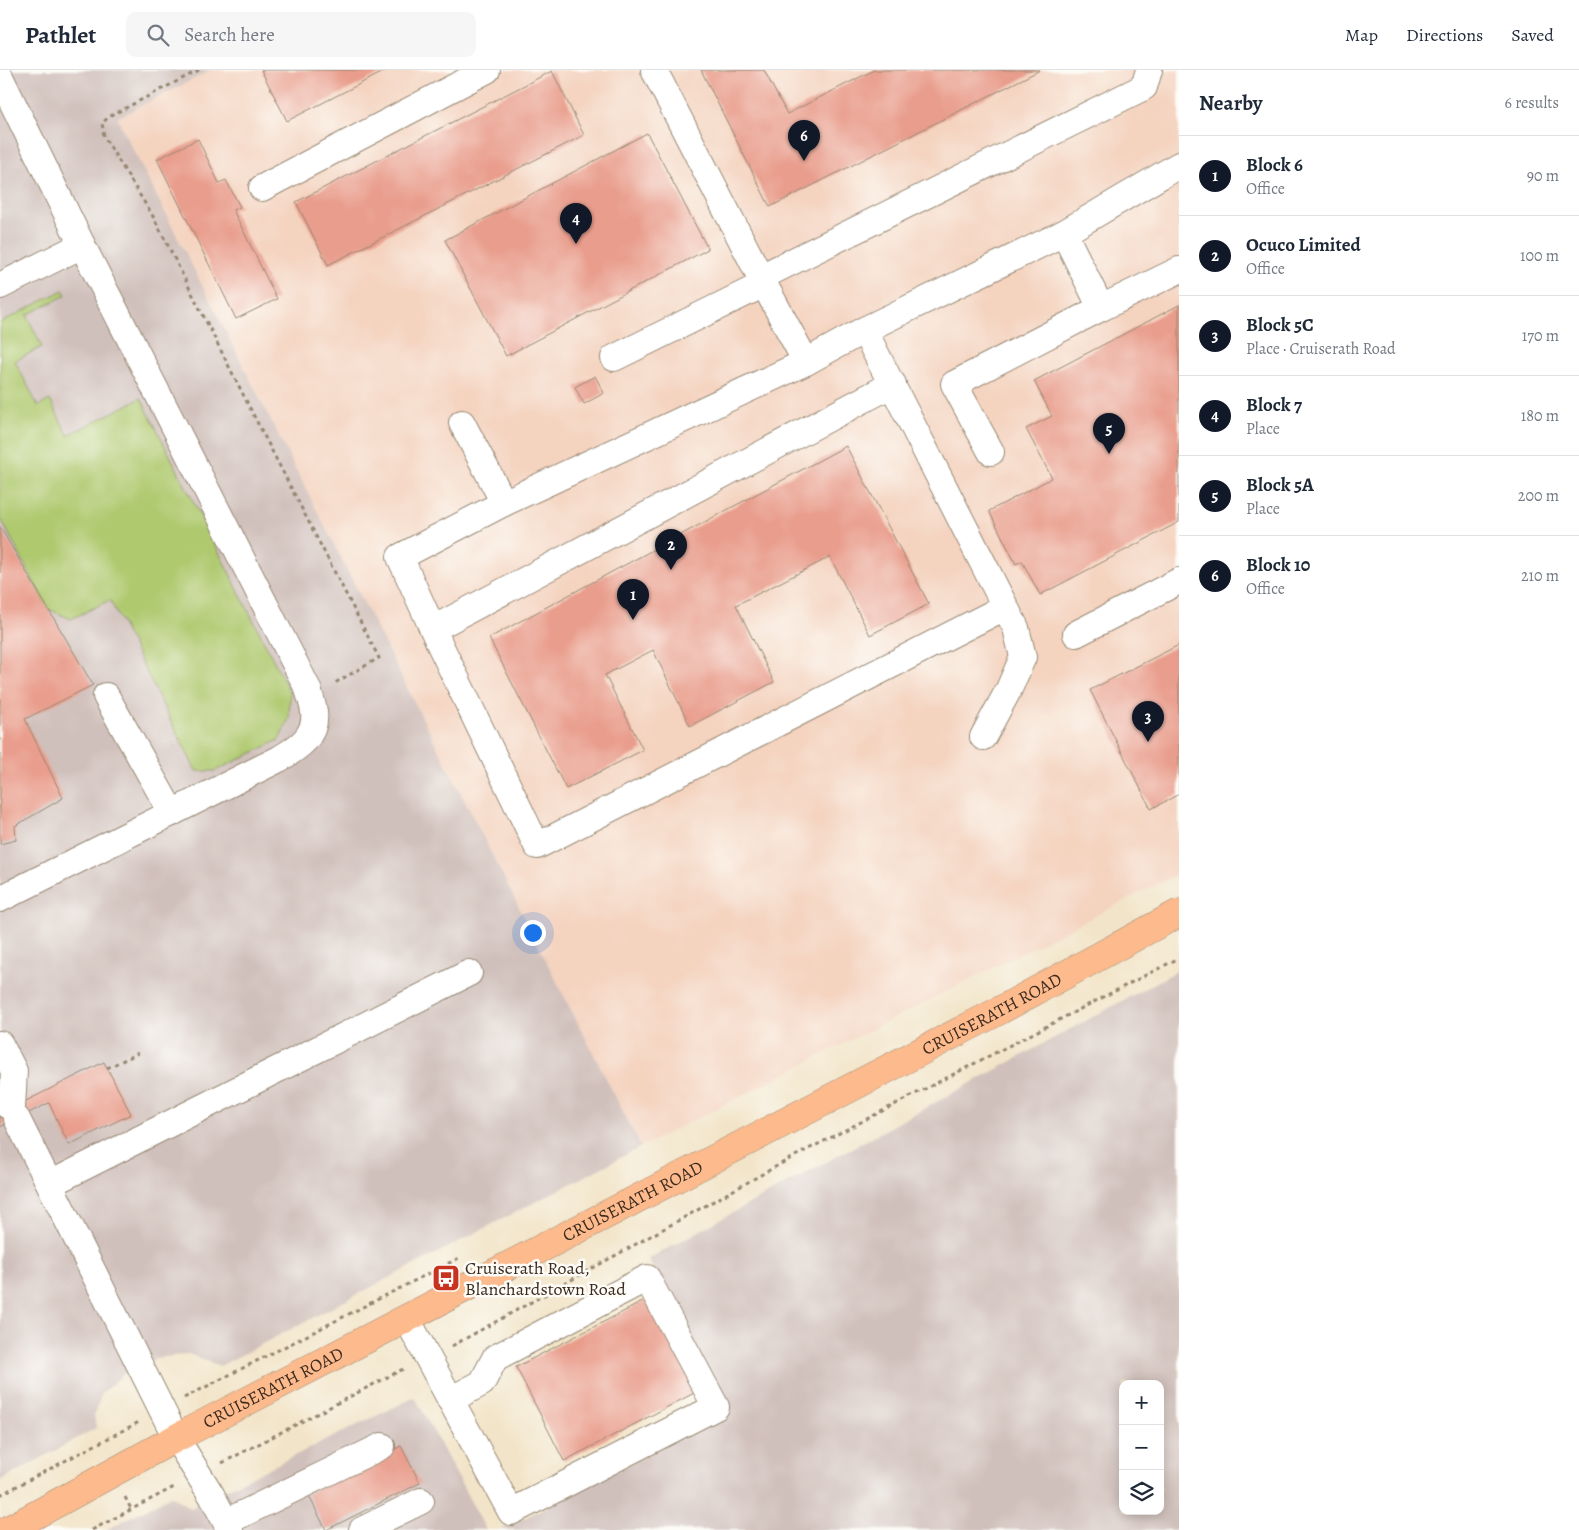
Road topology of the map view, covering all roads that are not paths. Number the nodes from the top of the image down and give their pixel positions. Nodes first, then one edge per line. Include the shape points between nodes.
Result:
1 (487, 70) edge
2 (654, 70) edge
3 (1149, 70) edge
4 (0, 77) edge
5 (1179, 165) edge
6 (262, 188) dead end
7 (1064, 233) junction
8 (82, 245) junction
9 (1179, 270) edge
10 (762, 280) junction
11 (0, 286) edge
12 (1101, 308) junction
13 (864, 330) junction
14 (614, 358) dead end
15 (806, 362) junction
16 (892, 384) junction
17 (462, 423) dead end
18 (991, 452) dead end
19 (504, 503) junction
20 (1179, 581) edge
21 (1005, 607) junction
22 (433, 629) junction
23 (1076, 634) dead end
24 (106, 696) dead end
25 (983, 737) dead end
26 (172, 812) junction
27 (0, 899) edge
28 (1179, 913) edge
29 (469, 973) dead end
30 (0, 1044) edge
31 (9, 1110) edge
32 (50, 1184) junction
33 (407, 1319) junction
34 (450, 1400) junction
35 (176, 1438) junction
36 (382, 1446) dead end
37 (422, 1501) dead end
38 (228, 1526) edge
39 (8, 1530) edge
40 (362, 1530) edge

1 - 6 lane
2 - 10 lane
3 - 10 lane via 1144,87
4 - 8 lane
5 - 7 lane
7 - 12 lane
7 - 13 lane
8 - 11 lane
8 - 26 lane via 308,689 314,713 311,734 295,750
9 - 12 lane
10 - 14 lane
10 - 15 lane
12 - 18 lane via 954,384
13 - 15 lane
13 - 16 lane
15 - 19 lane
16 - 21 lane
16 - 22 lane
17 - 19 lane
19 - 22 lane via 400,557
20 - 23 lane
21 - 22 lane via 537,846
21 - 25 lane via 1016,628 1023,657
24 - 26 lane
26 - 27 lane
28 - 33 main road, CRUISERATH ROAD
29 - 32 lane
30 - 31 lane via 14,1071 12,1108
31 - 32 lane
32 - 35 lane
33 - 34 lane
33 - 35 main road, CRUISERATH ROAD
34 - 34 lane via 511,1512 716,1408 647,1278 495,1358 482,1383
35 - 38 lane
35 - 39 main road, CRUISERATH ROAD
36 - 38 lane
37 - 40 lane

